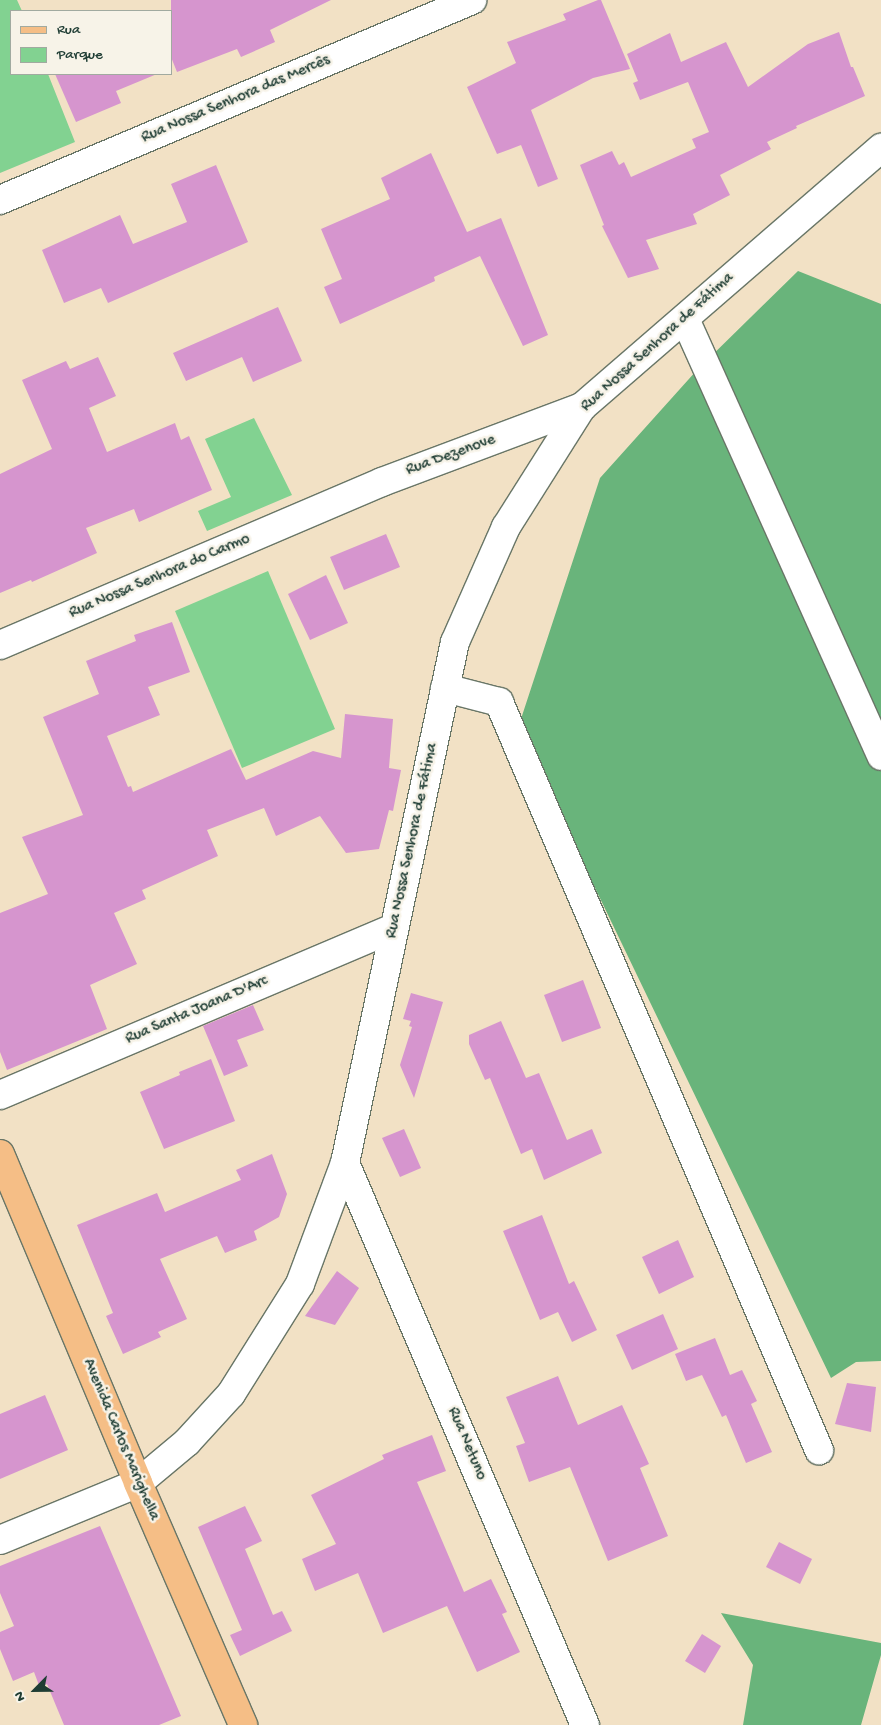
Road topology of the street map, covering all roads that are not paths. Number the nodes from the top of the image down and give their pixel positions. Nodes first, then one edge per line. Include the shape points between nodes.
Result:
1 (472, 0) edge
2 (881, 148) edge
3 (0, 200) edge
4 (684, 319) junction
5 (582, 407) junction
6 (321, 509) joint
7 (0, 645) edge
8 (445, 688) junction
9 (881, 756) edge
10 (394, 928) junction
11 (0, 1094) edge
12 (0, 1154) edge
13 (345, 1163) junction
14 (819, 1450) dead end
15 (138, 1483) junction
16 (0, 1540) edge
17 (243, 1725) edge
18 (585, 1725) edge

1 - 3 street, Rua Nossa Senhora das Mercês
2 - 4 street, Rua Nossa Senhora de Fátima
4 - 5 street, Rua Nossa Senhora de Fátima
4 - 9 street
5 - 6 street, Rua Dezenove via 382,482
5 - 8 street, Rua Nossa Senhora de Fátima via 506,527 455,642
6 - 7 street, Rua Nossa Senhora do Carmo
8 - 10 street, Rua Nossa Senhora de Fátima
8 - 14 street via 500,702
10 - 11 street, Rua Santa Joana D'Arc
10 - 13 street, Rua Nossa Senhora de Fátima
12 - 15 main road, Avenida Carlos Marighella
13 - 15 street, Rua Nossa Senhora de Fátima via 300,1284 230,1394 187,1442
13 - 18 street, Rua Netuno
15 - 16 street, Rua Nossa Senhora de Fátima
15 - 17 main road, Avenida Carlos Marighella

